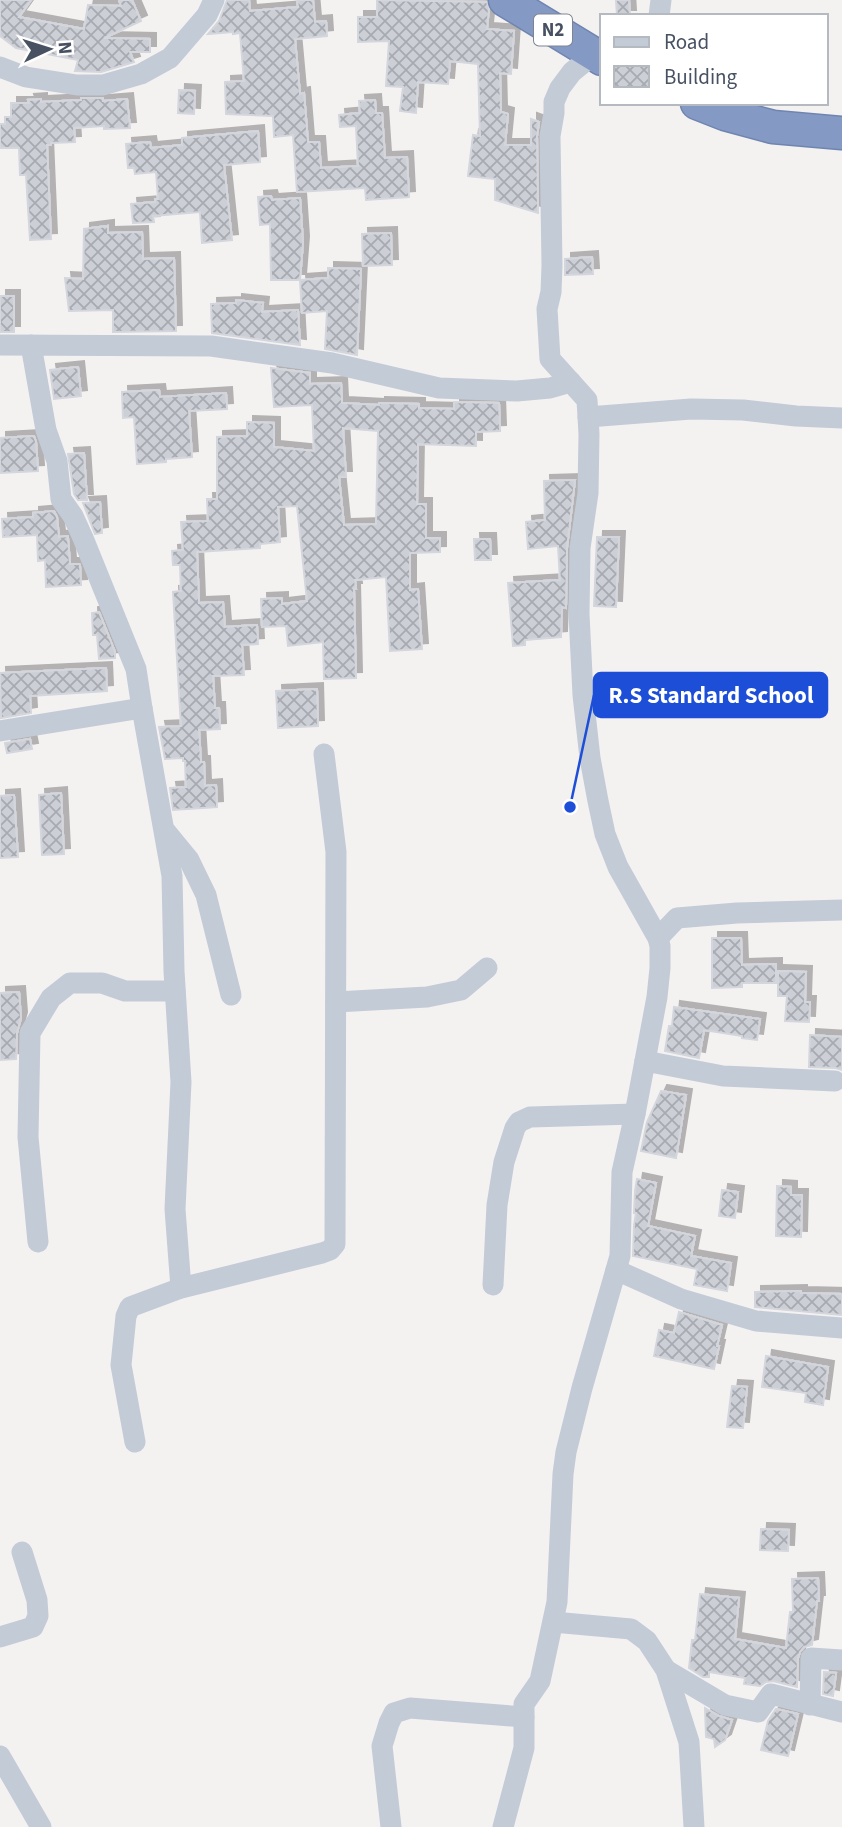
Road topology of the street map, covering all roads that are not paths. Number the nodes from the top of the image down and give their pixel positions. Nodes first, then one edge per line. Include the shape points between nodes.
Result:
1 (214, 0) edge
2 (505, 0) edge
3 (597, 57) edge
4 (0, 67) edge
5 (702, 105) edge
6 (842, 133) edge
7 (0, 345) edge
8 (32, 345) junction
9 (571, 382) junction
10 (588, 417) junction
11 (842, 418) edge
12 (142, 708) junction
13 (0, 731) edge
14 (324, 754) dead end
15 (165, 830) junction
16 (842, 910) edge
17 (657, 938) junction
18 (487, 968) dead end
19 (175, 991) junction
20 (231, 995) dead end
21 (336, 1002) junction
22 (645, 1061) junction
23 (835, 1081) dead end
24 (635, 1114) junction
25 (38, 1242) dead end
26 (616, 1270) junction
27 (493, 1285) dead end
28 (181, 1288) junction
29 (842, 1328) edge
30 (135, 1442) dead end
31 (23, 1552) dead end
32 (553, 1622) junction
33 (0, 1637) edge
34 (842, 1660) edge
35 (666, 1670) junction
36 (810, 1705) junction
37 (842, 1712) edge
38 (524, 1717) junction
39 (0, 1756) edge
40 (41, 1827) edge
41 (391, 1827) edge
42 (503, 1827) edge
43 (694, 1827) edge

1 - 4 street via 170,58 141,74 103,85 77,85 26,77
2 - 3 highway, N2
3 - 9 street via 572,72 561,88 554,102 550,136 549,352
5 - 6 highway via 773,127
7 - 8 street
8 - 9 street via 211,346 332,363 439,388 517,390
8 - 12 street via 61,499 73,516 136,669
9 - 10 street via 587,400
10 - 11 street via 717,409
10 - 17 street via 588,494 580,548 579,614 590,758 605,834
12 - 13 street
12 - 15 street
14 - 21 street via 336,852
15 - 19 street via 172,876
15 - 20 street via 189,860 206,895
16 - 17 street via 677,918
17 - 22 street via 660,968
18 - 21 street via 461,990 427,997
19 - 25 street via 125,991 102,983 70,983 51,998 30,1032 28,1137
19 - 28 street via 181,1082 175,1209
21 - 28 street via 335,1244 322,1253
22 - 23 street via 723,1076
22 - 24 street
24 - 26 street via 622,1172
24 - 27 street via 530,1117 514,1128 497,1205
26 - 29 street via 681,1299 756,1321
26 - 32 street via 566,1452
28 - 30 street via 130,1307 126,1316 121,1364
31 - 33 street via 38,1616 33,1627
32 - 35 street via 631,1629 647,1641
32 - 38 street via 540,1681 524,1703
34 - 36 street via 811,1658
35 - 36 street via 725,1705 758,1712 771,1694
35 - 43 street via 689,1742
36 - 37 street
38 - 41 street via 410,1708 394,1713 382,1746
38 - 42 street via 524,1748
39 - 40 street

